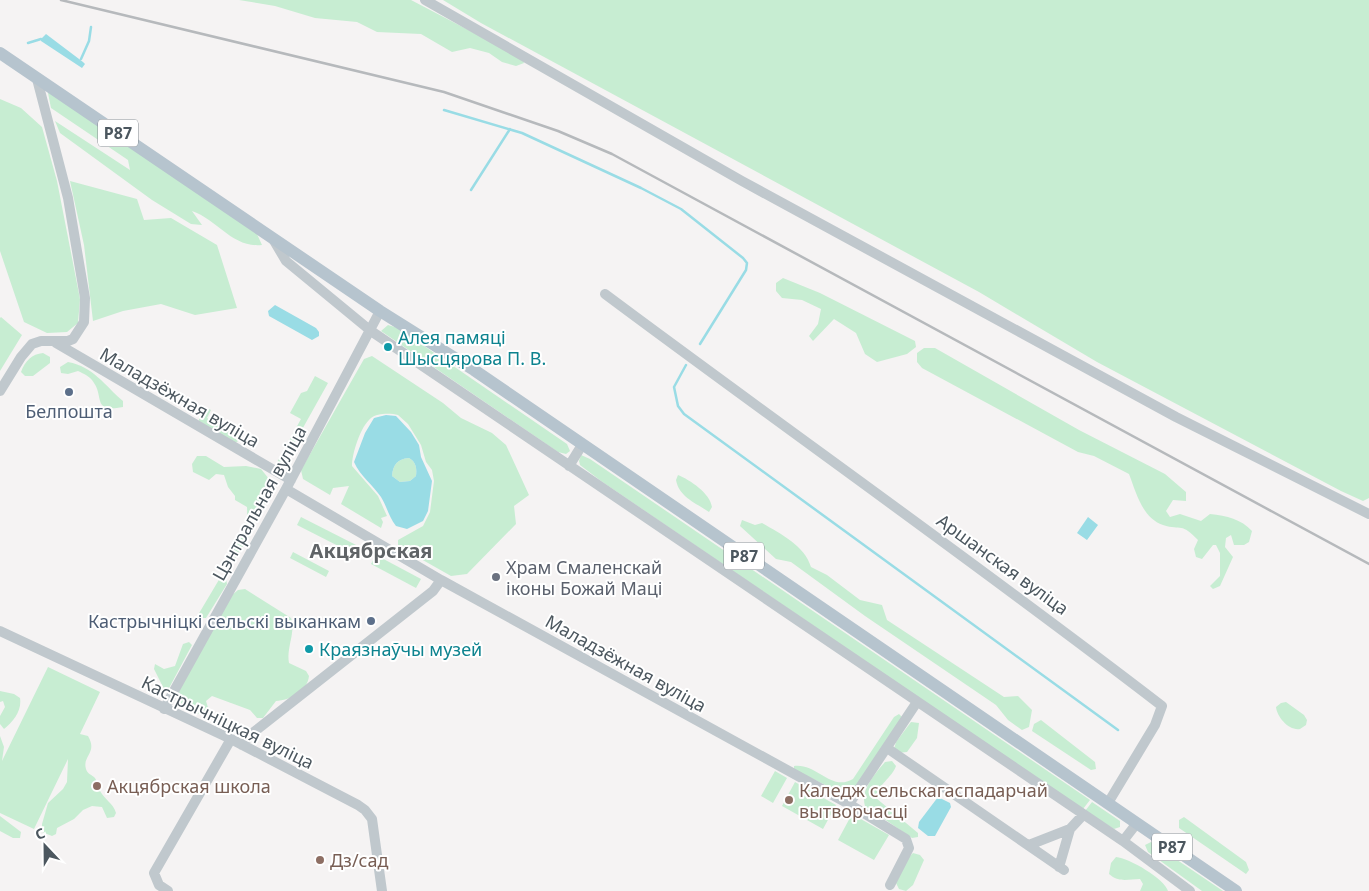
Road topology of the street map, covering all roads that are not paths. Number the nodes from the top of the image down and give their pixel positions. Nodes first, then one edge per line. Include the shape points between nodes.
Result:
1 (425, 0) edge
2 (0, 53) edge
3 (38, 79) junction
4 (272, 238) junction
5 (605, 294) dead end
6 (380, 311) junction
7 (371, 330) junction
8 (73, 339) junction
9 (53, 341) junction
10 (75, 355) junction
11 (0, 391) edge
12 (582, 445) junction
13 (569, 466) junction
14 (288, 485) junction
15 (1369, 514) edge
16 (441, 580) junction
17 (0, 631) edge
18 (918, 702) junction
19 (164, 709) junction
20 (231, 739) junction
21 (242, 745) junction
22 (887, 748) junction
23 (1108, 802) junction
24 (849, 804) junction
25 (1083, 815) junction
26 (1137, 823) junction
27 (1070, 829) junction
28 (1123, 842) junction
29 (1029, 845) junction
30 (890, 885) dead end
31 (1183, 889) edge
32 (168, 891) edge
33 (382, 891) edge
34 (1236, 891) edge

1 - 15 street via 750,186 1176,417
2 - 3 main road, Р87
3 - 4 main road, Р87
3 - 8 street via 68,198 85,298 84,322
4 - 6 main road, Р87
4 - 7 street via 286,261
5 - 23 street, Аршанская вуліца via 1011,590 1162,706 1155,725
6 - 7 street, Цэнтральная вуліца
6 - 12 main road, Р87 via 474,370
7 - 13 street
7 - 14 street, Цэнтральная вуліца
8 - 9 street
8 - 10 street
9 - 10 street, Маладзёжная вуліца
9 - 11 street via 36,342 26,348
10 - 14 street, Маладзёжная вуліца
12 - 13 street
12 - 23 main road, Р87
13 - 18 street
14 - 16 street, Маладзёжная вуліца
14 - 19 street, Цэнтральная вуліца
16 - 21 street via 432,591 250,735
16 - 24 street, Маладзёжная вуліца
17 - 19 street, Кастрычніцкая вуліца
18 - 22 street
18 - 25 street
19 - 20 street, Кастрычніцкая вуліца
20 - 21 street, Кастрычніцкая вуліца
20 - 32 street via 154,872 159,885
21 - 33 street, Кастрычніцкая вуліца via 365,810 374,829
22 - 24 street
22 - 29 street
23 - 26 main road, Р87
24 - 30 street, Маладзёжная вуліца via 906,838 909,848
25 - 27 street
25 - 28 street
26 - 28 street
26 - 34 main road, Р87
27 - 29 street
27 - 29 street via 1061,868
28 - 31 street

